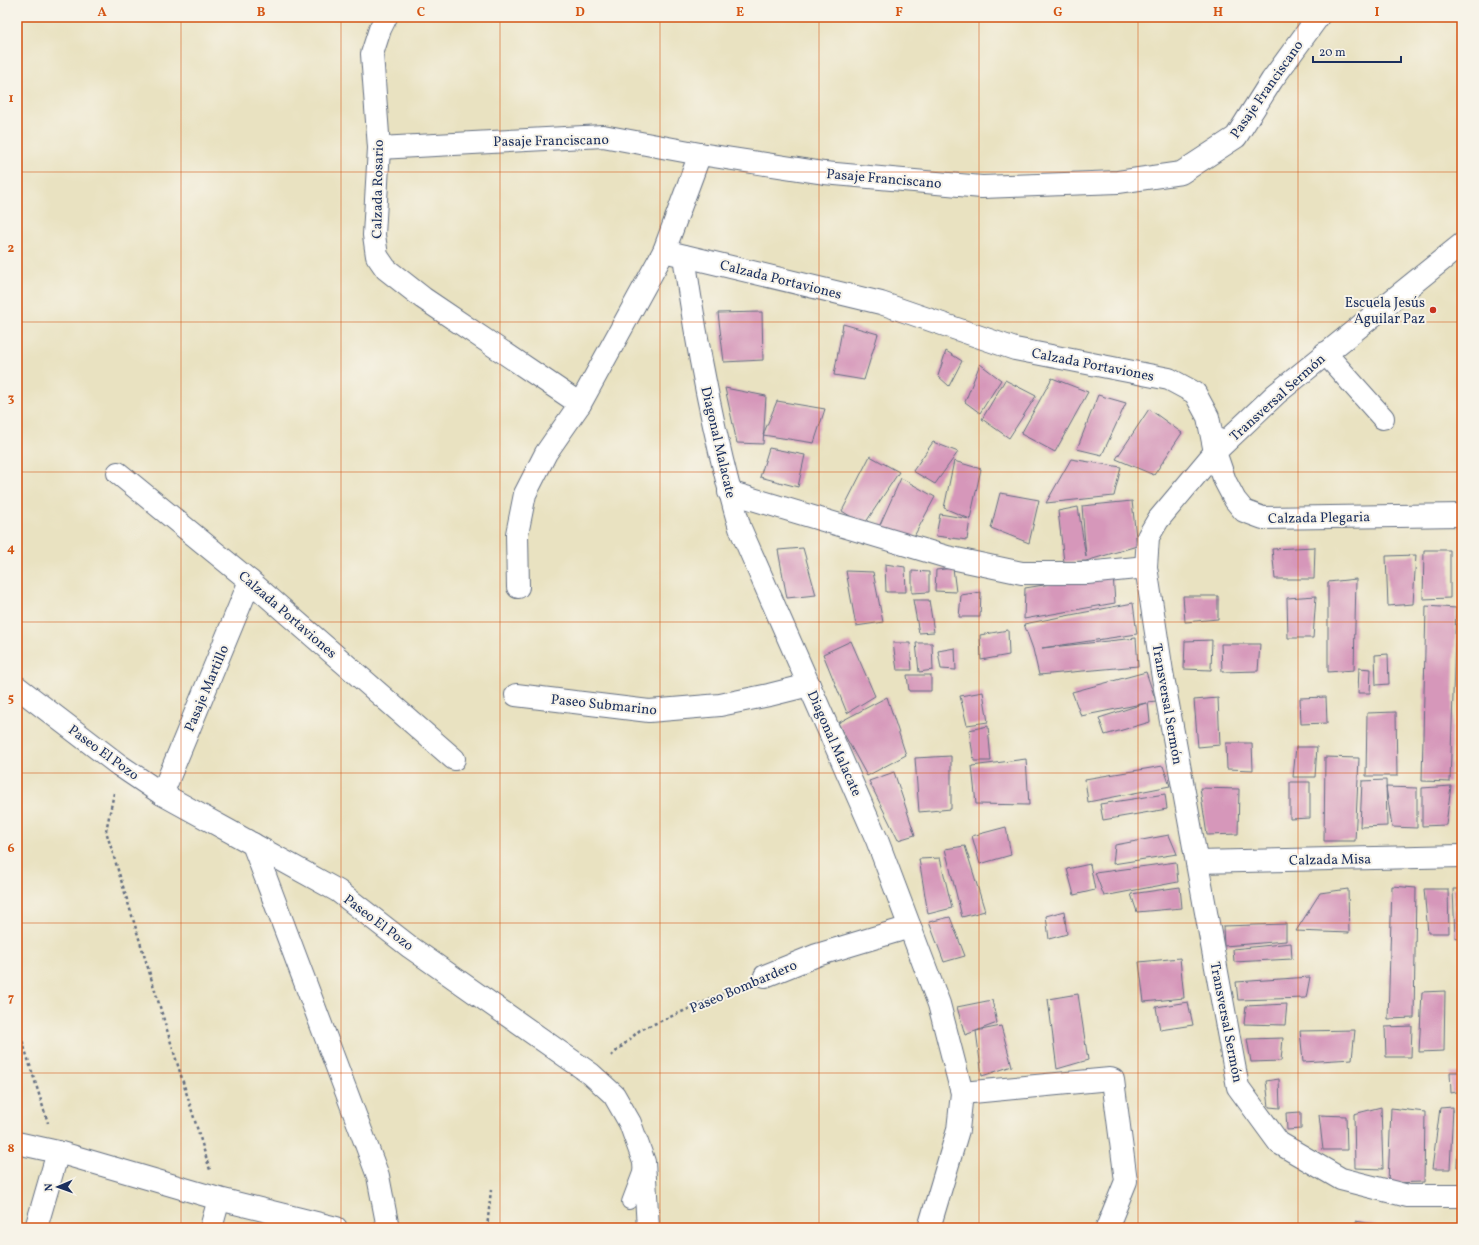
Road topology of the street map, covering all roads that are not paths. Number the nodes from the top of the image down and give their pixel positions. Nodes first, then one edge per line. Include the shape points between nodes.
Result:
1 (386, 17) edge
2 (1318, 17) edge
3 (379, 148) junction
4 (700, 154) junction
5 (1462, 244) edge
6 (674, 254) junction
7 (1325, 353) junction
8 (580, 404) junction
9 (1383, 418) dead end
10 (1215, 452) junction
11 (118, 473) dead end
12 (729, 492) junction
13 (1462, 515) edge
14 (1146, 567) junction
15 (250, 581) junction
16 (518, 587) dead end
17 (809, 684) junction
18 (17, 688) edge
19 (516, 695) dead end
20 (454, 759) dead end
21 (162, 794) junction
22 (253, 844) junction
23 (1462, 856) edge
24 (1197, 862) junction
25 (910, 927) junction
26 (765, 976) road end
27 (962, 1093) junction
28 (17, 1143) edge
29 (58, 1152) junction
30 (644, 1162) junction
31 (1462, 1196) edge
32 (219, 1199) junction
33 (629, 1202) dead end
34 (36, 1228) edge
35 (211, 1228) edge
36 (336, 1228) edge
37 (388, 1228) edge
38 (648, 1228) edge
39 (929, 1228) edge
40 (1107, 1228) edge

1 - 3 street, Calzada Rosario via 372,54
2 - 4 street, Pasaje Franciscano via 1272,80 1236,137 1181,172 1118,182 982,187 824,173
3 - 4 street, Pasaje Franciscano via 603,136
3 - 8 street, Calzada Rosario via 374,235 377,256 386,269 423,298
4 - 6 street, Diagonal Malacate
5 - 7 street, Transversal Sermón
6 - 8 street
6 - 10 street, Calzada Portaviones via 881,304 1016,349 1169,379 1195,394 1208,417
6 - 12 street, Diagonal Malacate via 696,338
7 - 9 street
7 - 10 street, Transversal Sermón via 1276,394
8 - 16 street via 546,453 525,494 516,534
10 - 13 street, Calzada Plegaria via 1235,500 1244,511 1263,518
10 - 14 street, Transversal Sermón via 1158,520 1148,537
11 - 15 street, Calzada Portaviones
12 - 14 street via 947,557 1022,573 1087,573
12 - 17 street, Diagonal Malacate via 740,528
14 - 24 street, Transversal Sermón via 1162,672
15 - 20 street, Calzada Portaviones
15 - 21 street, Pasaje Martillo
17 - 19 street, Paseo Submarino via 720,705 649,711
17 - 25 street, Diagonal Malacate via 878,840
18 - 21 street, Paseo El Pozo
21 - 22 street, Paseo El Pozo
22 - 30 street, Paseo El Pozo via 338,891 410,946 590,1074 614,1095 630,1123
22 - 37 street via 378,1176
23 - 24 street, Calzada Misa
24 - 31 street, Transversal Sermón via 1238,1087 1279,1143 1341,1179 1408,1196
25 - 26 street, Paseo Bombardero via 817,955
25 - 27 street, Diagonal Malacate via 939,1004
27 - 39 street, Diagonal Malacate via 958,1130
27 - 40 street via 1113,1080 1126,1180
28 - 29 street
29 - 32 street
29 - 34 street
30 - 33 lane
30 - 38 street, Paseo El Pozo
32 - 35 street
32 - 36 street

